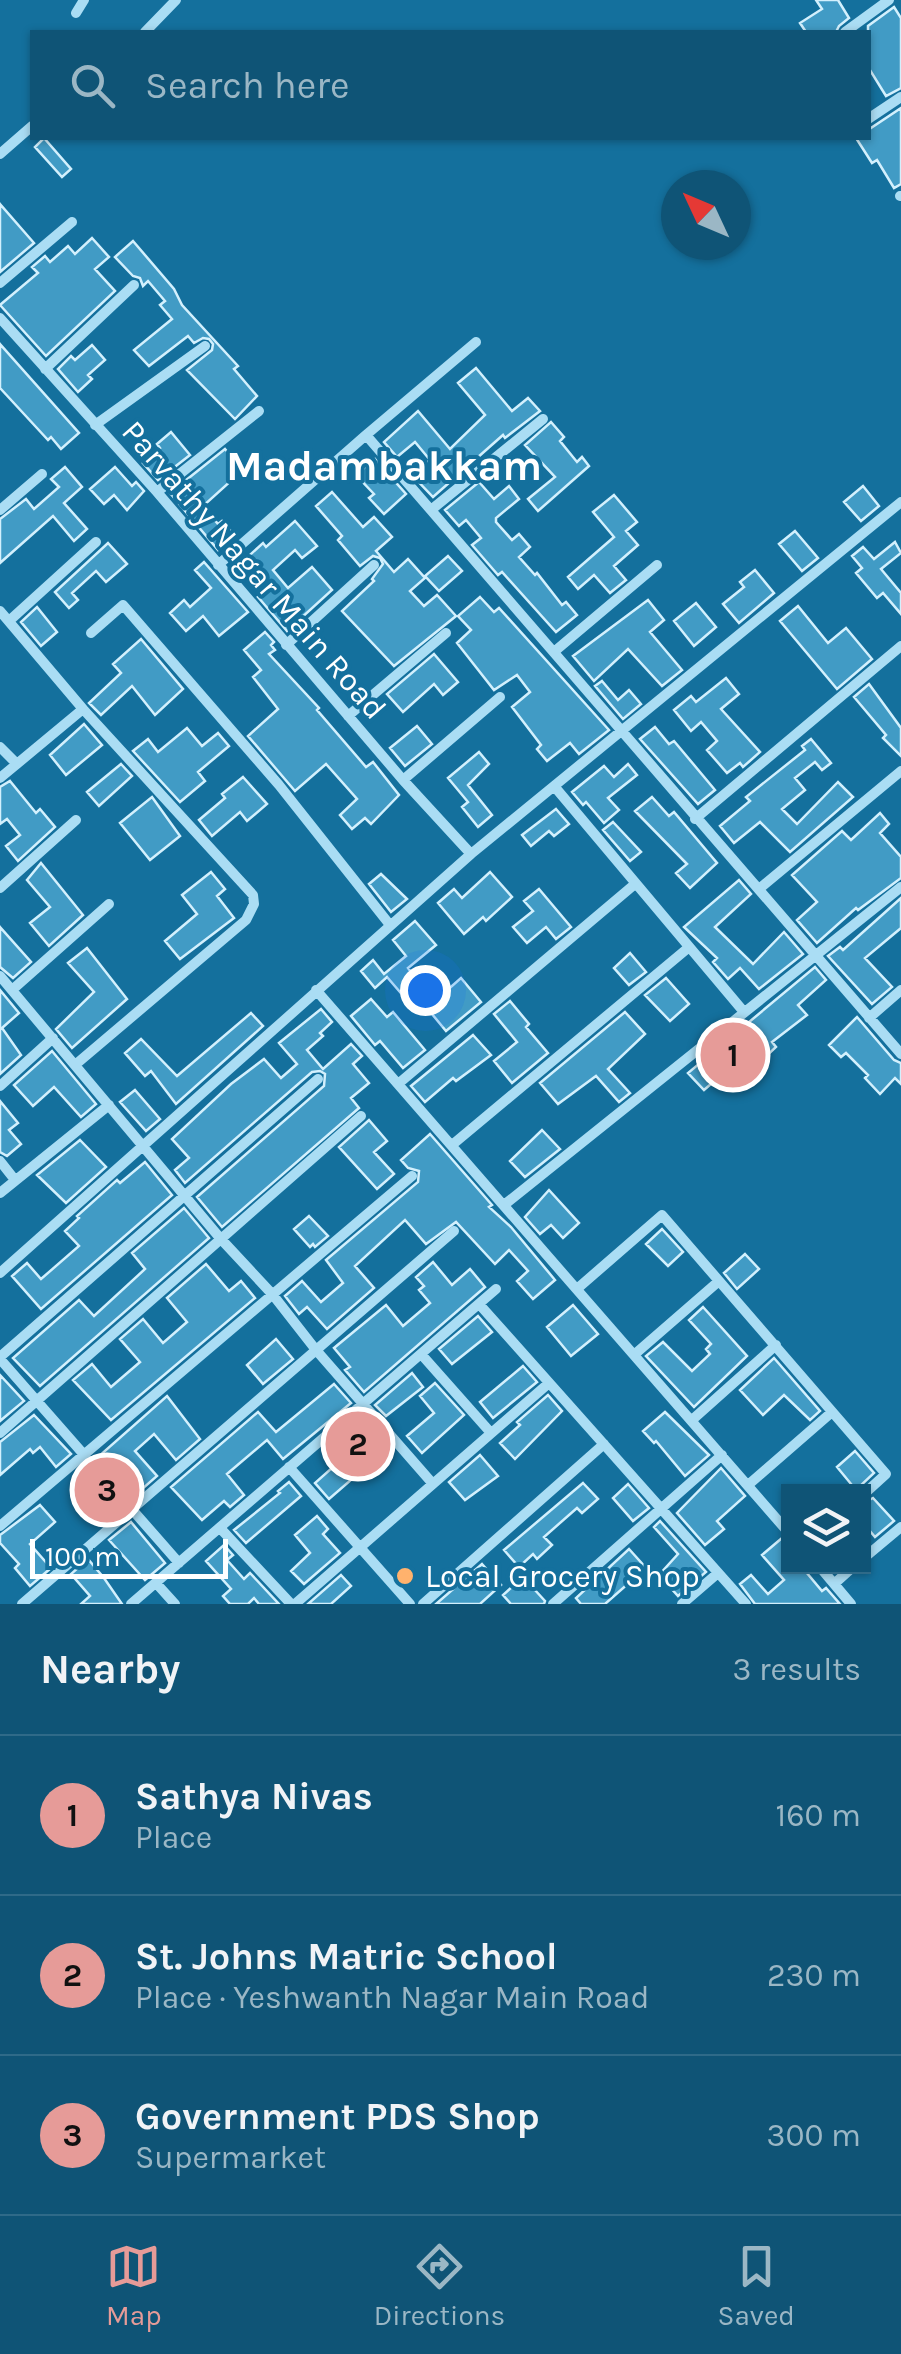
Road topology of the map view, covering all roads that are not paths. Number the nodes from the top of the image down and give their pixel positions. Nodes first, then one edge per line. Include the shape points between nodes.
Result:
1 (84, 0) edge
2 (176, 0) edge
3 (891, 0) edge
4 (901, 11) edge
5 (76, 14) dead end
6 (146, 30) edge
7 (848, 30) edge
8 (901, 98) edge
9 (871, 117) edge
10 (30, 128) edge
11 (0, 154) edge
12 (72, 222) dead end
13 (0, 283) edge
14 (134, 286) dead end
15 (0, 318) edge
16 (476, 342) dead end
17 (205, 346) dead end
18 (46, 369) junction
19 (259, 411) dead end
20 (542, 419) dead end
21 (95, 425) junction
22 (366, 435) junction
23 (42, 474) dead end
24 (156, 492) junction
25 (901, 502) edge
26 (0, 510) edge
27 (432, 510) junction
28 (96, 542) dead end
29 (374, 564) dead end
30 (218, 565) junction
31 (657, 565) dead end
32 (0, 611) edge
33 (9, 621) junction
34 (91, 633) dead end
35 (446, 633) dead end
36 (286, 645) junction
37 (901, 646) edge
38 (555, 651) junction
39 (500, 697) dead end
40 (83, 708) junction
41 (348, 716) junction
42 (622, 730) junction
43 (0, 747) edge
44 (17, 764) junction
45 (901, 771) edge
46 (0, 778) edge
47 (402, 780) junction
48 (554, 786) junction
49 (695, 819) junction
50 (76, 820) dead end
51 (470, 854) junction
52 (635, 884) junction
53 (901, 887) edge
54 (0, 888) edge
55 (759, 889) junction
56 (109, 904) dead end
57 (390, 924) junction
58 (688, 948) junction
59 (815, 954) junction
60 (0, 976) edge
61 (12, 990) junction
62 (316, 990) junction
63 (901, 990) edge
64 (744, 1012) junction
65 (869, 1018) junction
66 (53, 1038) junction
67 (901, 1054) edge
68 (75, 1064) junction
69 (318, 1079) dead end
70 (398, 1084) junction
71 (0, 1086) edge
72 (109, 1105) junction
73 (361, 1116) dead end
74 (452, 1145) junction
75 (145, 1147) junction
76 (0, 1161) edge
77 (412, 1176) dead end
78 (15, 1180) junction
79 (0, 1193) edge
80 (184, 1195) junction
81 (504, 1205) junction
82 (454, 1231) dead end
83 (220, 1238) junction
84 (0, 1273) edge
85 (719, 1281) junction
86 (578, 1288) junction
87 (496, 1289) dead end
88 (274, 1295) junction
89 (479, 1304) junction
90 (776, 1345) junction
91 (316, 1350) junction
92 (421, 1354) junction
93 (635, 1354) junction
94 (0, 1358) edge
95 (549, 1383) junction
96 (38, 1401) junction
97 (363, 1404) junction
98 (832, 1412) junction
99 (692, 1420) junction
100 (0, 1433) edge
101 (491, 1433) junction
102 (604, 1444) junction
103 (84, 1454) junction
104 (722, 1455) junction
105 (289, 1468) junction
106 (434, 1484) junction
107 (748, 1485) junction
108 (871, 1488) edge
109 (132, 1509) junction
110 (661, 1509) junction
111 (781, 1524) edge
112 (0, 1526) edge
113 (901, 1526) edge
114 (220, 1528) junction
115 (360, 1548) junction
116 (871, 1552) edge
117 (179, 1563) junction
118 (718, 1573) junction
119 (826, 1574) edge
120 (845, 1574) edge
121 (156, 1582) junction
122 (834, 1584) junction
123 (22, 1604) edge
124 (131, 1604) edge
125 (175, 1604) edge
126 (293, 1604) edge
127 (410, 1604) edge
128 (423, 1604) edge
129 (552, 1604) edge
130 (682, 1604) edge
131 (746, 1604) edge
132 (851, 1604) edge

1 - 5 street
2 - 6 street
3 - 4 street
3 - 7 street
8 - 9 street
10 - 11 street
12 - 13 street
14 - 18 street
15 - 18 street, Parvathy Nagar Main Road
16 - 22 street
17 - 21 street
18 - 21 street, Parvathy Nagar Main Road
19 - 24 street
20 - 27 street
21 - 24 street, Parvathy Nagar Main Road
22 - 27 street
22 - 30 street
23 - 26 street
24 - 30 street, Parvathy Nagar Main Road
25 - 42 street
27 - 38 street
28 - 33 street
29 - 36 street
30 - 36 street, Parvathy Nagar Main Road
31 - 38 street
32 - 33 street
33 - 40 street
34 - 57 street via 123,605
35 - 41 street
36 - 41 street, Parvathy Nagar Main Road
37 - 49 street
38 - 42 street
39 - 47 street
40 - 44 street
40 - 68 street via 253,895 254,904 246,920
41 - 47 street, Parvathy Nagar Main Road
42 - 48 street
42 - 49 street
43 - 44 street
44 - 46 street
45 - 55 street
47 - 51 street, Parvathy Nagar Main Road
48 - 51 street
48 - 52 street
49 - 55 street
50 - 54 street
51 - 57 street
52 - 58 street
52 - 70 street
53 - 59 street
55 - 59 street
56 - 61 street
57 - 62 street
58 - 64 street
58 - 74 street
59 - 64 street
59 - 65 street
60 - 61 street
61 - 66 street
62 - 70 street
62 - 75 street
63 - 65 street
64 - 81 street
65 - 67 street
66 - 68 street
66 - 71 street
68 - 72 street
69 - 80 street
70 - 74 street
72 - 75 street
72 - 78 street
73 - 83 street
74 - 81 street
75 - 80 street
75 - 84 street
76 - 78 street
77 - 88 street
78 - 79 street
80 - 83 street
80 - 94 street
81 - 86 street
82 - 91 street
83 - 88 street
83 - 96 street
85 - 86 street via 662,1216
85 - 90 street
85 - 93 street
86 - 93 street
87 - 89 street
88 - 91 street
88 - 103 street
89 - 92 street
89 - 95 street
90 - 98 street
90 - 99 street
91 - 97 street
91 - 109 street
92 - 97 street
92 - 101 street
93 - 99 street
94 - 96 street
95 - 101 street
95 - 102 street
96 - 100 street
96 - 103 street
97 - 105 street
97 - 106 street
98 - 107 street
98 - 108 street via 886,1474
99 - 104 street
101 - 106 street
102 - 110 street
102 - 128 street
103 - 109 street
103 - 112 street
104 - 107 street
104 - 110 street
105 - 114 street
105 - 115 street
106 - 115 street
107 - 111 street
109 - 117 street
109 - 123 street
110 - 118 street
110 - 129 street
113 - 116 street
114 - 117 street
114 - 126 street
115 - 126 street
115 - 127 street
117 - 121 street
118 - 130 street
118 - 131 street
119 - 122 street
120 - 122 street
121 - 124 street
121 - 125 street
122 - 132 street

